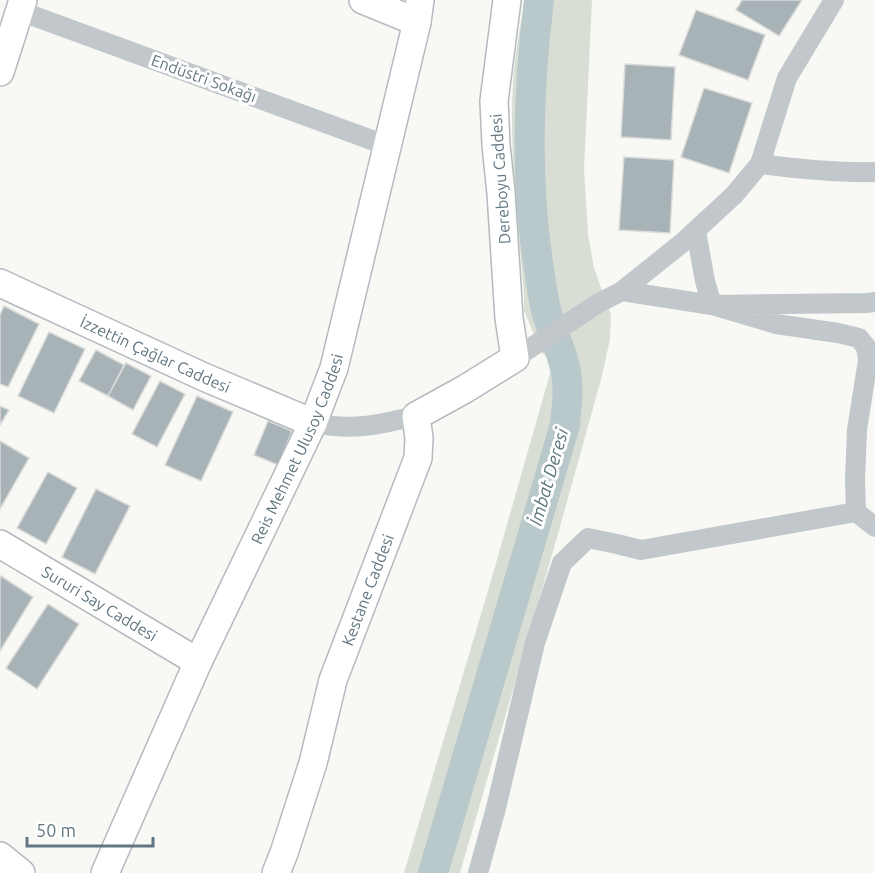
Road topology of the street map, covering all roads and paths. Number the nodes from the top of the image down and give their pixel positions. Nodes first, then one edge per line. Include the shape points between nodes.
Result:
1 (363, 0) edge
2 (507, 0) edge
3 (834, 0) edge
4 (22, 5) edge
5 (419, 11) edge
6 (0, 72) edge
7 (388, 146) junction
8 (760, 164) junction
9 (875, 172) edge
10 (696, 231) junction
11 (0, 283) edge
12 (622, 291) junction
13 (875, 302) edge
14 (712, 305) junction
15 (515, 358) junction
16 (416, 416) junction
17 (313, 423) junction
18 (856, 512) junction
19 (875, 527) edge
20 (0, 544) edge
21 (198, 662) junction
22 (0, 856) edge
23 (21, 873) edge
24 (105, 873) edge
25 (276, 873) edge
26 (478, 873) edge

1 - 5 street
2 - 15 street, Dereboyu Caddesi via 494,100
3 - 8 street via 787,78
4 - 6 street
4 - 7 street, Endüstri Sokağı
5 - 7 street, Reis Mehmet Ulusoy Caddesi
7 - 17 street, Reis Mehmet Ulusoy Caddesi via 334,368
8 - 9 street
8 - 10 street
10 - 12 street
10 - 14 street
11 - 17 street, İzzettin Çağlar Caddesi
12 - 14 street
12 - 15 street
13 - 14 street
14 - 18 street via 776,324 859,338 866,347 868,360 857,430
15 - 16 street
16 - 17 street via 351,428
16 - 25 street, Kestane Caddesi via 418,458 333,680 313,763
17 - 21 street, Reis Mehmet Ulusoy Caddesi
18 - 19 street
18 - 26 street via 641,550 588,538 562,563 534,643
20 - 21 street, Sururi Say Caddesi
21 - 24 street, Reis Mehmet Ulusoy Caddesi
22 - 23 street

